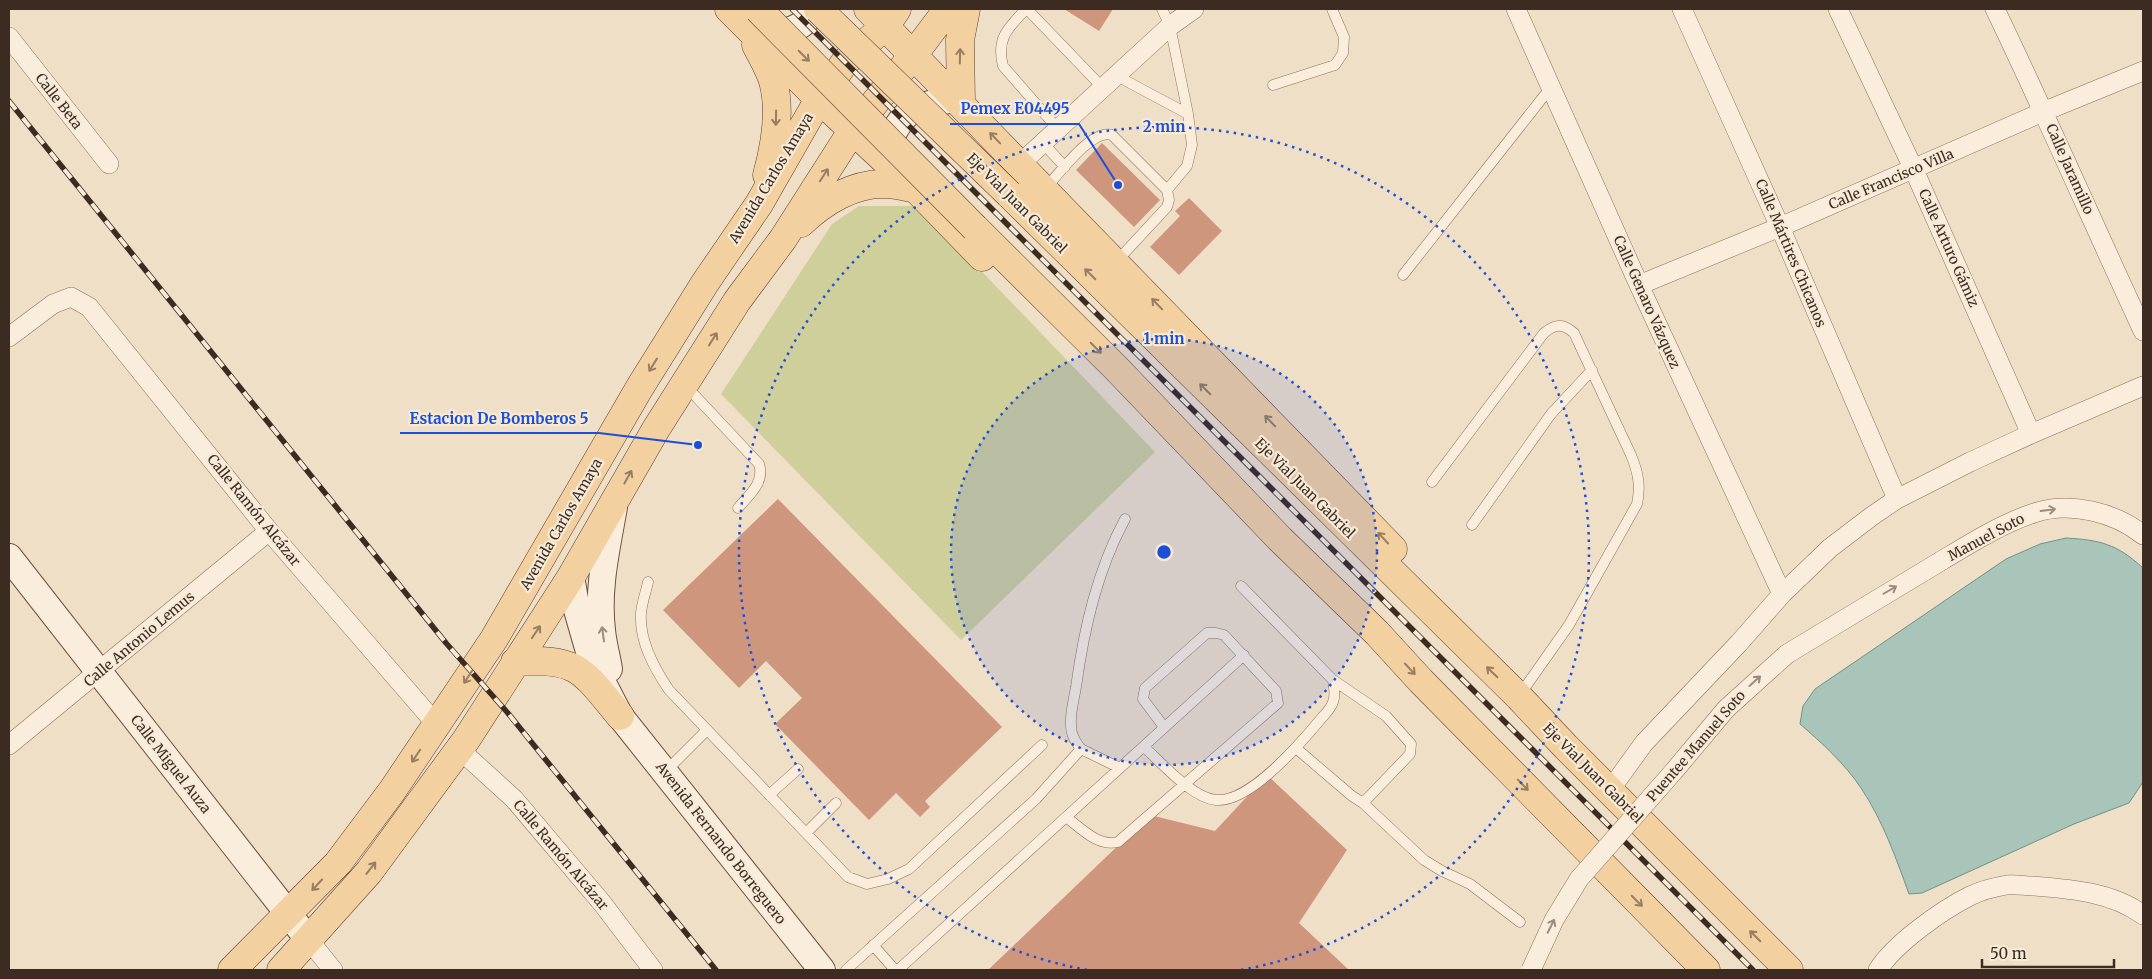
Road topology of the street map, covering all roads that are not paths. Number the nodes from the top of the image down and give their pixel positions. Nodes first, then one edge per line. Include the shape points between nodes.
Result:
1 (814, 9) edge
2 (818, 9) edge
3 (948, 9) edge
4 (966, 9) edge
5 (1026, 9) edge
6 (1162, 9) edge
7 (1194, 9) edge
8 (1332, 9) edge
9 (1516, 9) edge
10 (1682, 9) edge
11 (1838, 9) edge
12 (1995, 9) edge
13 (884, 14) edge
14 (746, 18) edge
15 (1170, 26) junction
16 (9, 37) edge
17 (914, 54) junction
18 (2143, 71) edge
19 (1109, 81) junction
20 (1273, 85) dead end
21 (1551, 87) junction
22 (819, 99) junction
23 (959, 101) junction
24 (2045, 111) junction
25 (1188, 114) junction
26 (1057, 128) junction
27 (852, 131) junction
28 (1042, 142) junction
29 (882, 158) junction
30 (109, 164) dead end
31 (1020, 164) junction
32 (1065, 167) junction
33 (1914, 170) junction
34 (916, 189) junction
35 (1045, 189) junction
36 (1167, 190) junction
37 (758, 204) junction
38 (1780, 227) junction
39 (783, 239) junction
40 (1116, 262) junction
41 (1403, 275) dead end
42 (705, 283) junction
43 (1639, 285) junction
44 (737, 301) junction
45 (2143, 331) edge
46 (9, 337) edge
47 (1592, 370) junction
48 (684, 384) junction
49 (2143, 386) edge
50 (626, 411) junction
51 (656, 429) junction
52 (2031, 434) junction
53 (602, 452) junction
54 (1432, 482) dead end
55 (1897, 499) junction
56 (614, 502) junction
57 (738, 508) dead end
58 (1125, 519) dead end
59 (1472, 525) dead end
60 (269, 531) junction
61 (2143, 534) edge
62 (9, 557) edge
63 (1941, 561) joint
64 (571, 576) junction
65 (648, 582) dead end
66 (1241, 586) dead end
67 (1782, 594) junction
68 (1377, 633) junction
69 (1466, 646) junction
70 (1244, 655) junction
71 (516, 662) junction
72 (99, 673) junction
73 (1333, 680) junction
74 (1519, 697) junction
75 (620, 716) junction
76 (437, 725) junction
77 (1164, 727) junction
78 (706, 731) junction
79 (1042, 744) dead end
80 (9, 745) edge
81 (1144, 747) junction
82 (459, 749) junction
83 (1081, 749) junction
84 (1296, 749) junction
85 (1120, 768) junction
86 (798, 769) dead end
87 (665, 772) junction
88 (1185, 784) junction
89 (1610, 790) junction
90 (769, 796) junction
91 (836, 802) dead end
92 (1363, 802) junction
93 (1066, 817) junction
94 (806, 834) junction
95 (290, 914) junction
96 (2143, 915) edge
97 (1520, 922) dead end
98 (308, 939) junction
99 (873, 945) junction
100 (232, 970) edge
101 (281, 970) edge
102 (333, 970) edge
103 (653, 970) edge
104 (822, 970) edge
105 (846, 970) edge
106 (896, 970) edge
107 (1531, 970) edge
108 (1706, 970) edge
109 (1790, 970) edge
110 (1878, 970) edge

1 - 14 main road via 804,22 787,32
69 -> 2 main road, Eje Vial Juan Gabriel, bridge
3 - 17 main road
23 -> 4 main road via 960,40
5 - 19 lane
5 - 26 lane via 1001,42 1003,66
6 - 15 lane
7 - 15 street
8 - 20 lane via 1344,37 1343,53 1335,65
9 - 21 street, Calle Genaro Vázquez
10 - 38 street, Calle Mártires Chicanos
11 - 33 street, Calle Arturo Gámiz
12 - 24 street, Calle Jaramillo
13 - 17 main road
13 - 22 main road, Avenida Carlos Amaya
14 - 22 main road
14 -> 37 main road via 773,82 776,107 770,164
14 -> 68 main road, bridge via 975,228 1142,394 1280,539
15 - 19 street
15 - 25 lane
16 - 30 street, Calle Beta
17 - 23 main road
17 - 27 main road
18 - 24 street, Calle Francisco Villa
19 - 25 lane
19 - 26 street
21 - 41 lane
21 - 43 street, Calle Genaro Vázquez
22 - 27 main road
22 - 37 main road, Avenida Carlos Amaya
23 - 29 main road via 924,104 908,113 895,128
31 -> 23 main road
24 - 33 street, Calle Francisco Villa
24 - 45 street, Calle Jaramillo
25 - 36 lane via 1192,145 1187,166
26 - 28 street
27 - 29 main road
39 -> 27 main road
28 - 31 street
28 - 32 lane
29 - 34 main road
31 - 35 main road
32 - 35 lane
32 - 36 lane via 1092,140 1106,133 1112,135
33 - 38 street, Calle Francisco Villa
33 - 52 street, Calle Arturo Gámiz
34 - 39 main road via 884,184 862,186 817,208
34 - 68 main road via 1184,465 1307,585
35 - 40 main road
36 - 40 lane via 1167,207
37 - 42 main road, Avenida Carlos Amaya
38 - 43 street, Calle Francisco Villa
38 - 55 street, Calle Mártires Chicanos
39 - 44 main road
69 -> 40 main road via 1410,568
42 - 44 main road
42 -> 50 main road, Avenida Carlos Amaya
43 - 67 street, Calle Genaro Vázquez
48 -> 44 main road
46 - 60 street, Calle Ramón Alcázar via 53,304 71,297 89,307
47 - 54 lane via 1574,333 1566,326 1552,326
47 - 59 lane via 1552,414
47 - 74 lane via 1638,473 1640,490 1637,504 1569,625
48 - 51 main road
48 - 57 lane via 759,464 762,472 760,482
49 - 52 street
50 - 51 main road
50 - 53 main road, Avenida Carlos Amaya
56 -> 51 main road
52 - 55 street
53 - 64 main road via 579,514
53 -> 76 main road, Avenida Carlos Amaya via 494,639
55 - 67 street via 1830,548
56 - 64 main road
75 -> 56 main road via 601,621 604,560
58 - 83 lane via 1099,578 1081,652 1070,724 1073,740
60 - 72 street, Calle Antonio Lemus
60 - 76 street, Calle Ramón Alcázar
63 -> 61 street, Manuel Soto via 1993,531 2035,512 2064,508 2109,516 2130,524
62 - 72 main road, Calle Miguel Auza
107 -> 63 street, Puentee Manuel Soto, bridge via 1554,920 1579,879 1726,709 1787,654
71 -> 64 main road
64 - 75 main road, Avenida Fernando Borreguero via 592,662
65 - 78 lane via 641,613 643,637 653,666 669,690
66 - 73 lane
67 - 89 street via 1644,743
68 -> 108 main road
74 -> 69 main road, Eje Vial Juan Gabriel
70 - 77 lane
70 - 77 lane via 1224,636 1216,632 1207,633 1145,688 1143,699
70 - 88 lane via 1276,691 1278,703
71 - 75 main road via 552,660 574,667
71 - 82 main road
72 - 80 street, Calle Antonio Lemus
72 - 95 main road, Calle Miguel Auza
73 - 84 lane via 1336,693 1333,704
73 - 92 lane via 1386,716 1411,744 1410,754
74 - 89 main road, Eje Vial Juan Gabriel
75 - 87 main road, Avenida Fernando Borreguero
76 -> 95 main road, Avenida Carlos Amaya via 338,863
77 - 81 lane
78 - 87 lane
78 - 90 lane
79 - 94 lane via 909,868 888,880 867,884 848,877
81 - 85 lane
81 - 88 lane
98 -> 82 main road via 369,872
82 - 103 street, Calle Ramón Alcázar via 514,799 602,903
83 - 85 lane
83 - 99 lane via 1036,799
84 - 88 lane via 1247,790 1231,798 1205,798
84 - 92 lane
85 - 93 lane
86 - 90 lane
87 - 104 main road, Avenida Fernando Borreguero
88 - 93 lane via 1118,842 1100,842
109 -> 89 main road, Eje Vial Juan Gabriel
90 - 94 lane
91 - 94 lane
92 - 97 lane via 1424,860 1470,884
93 - 106 lane
95 - 98 main road, Calle Miguel Auza
95 - 100 main road, Avenida Carlos Amaya
96 - 110 street via 2104,896 2060,888 2008,885 1971,896 1923,926 1901,943
98 - 101 main road
98 - 102 street, Calle Miguel Auza
99 - 105 lane
99 - 106 lane

